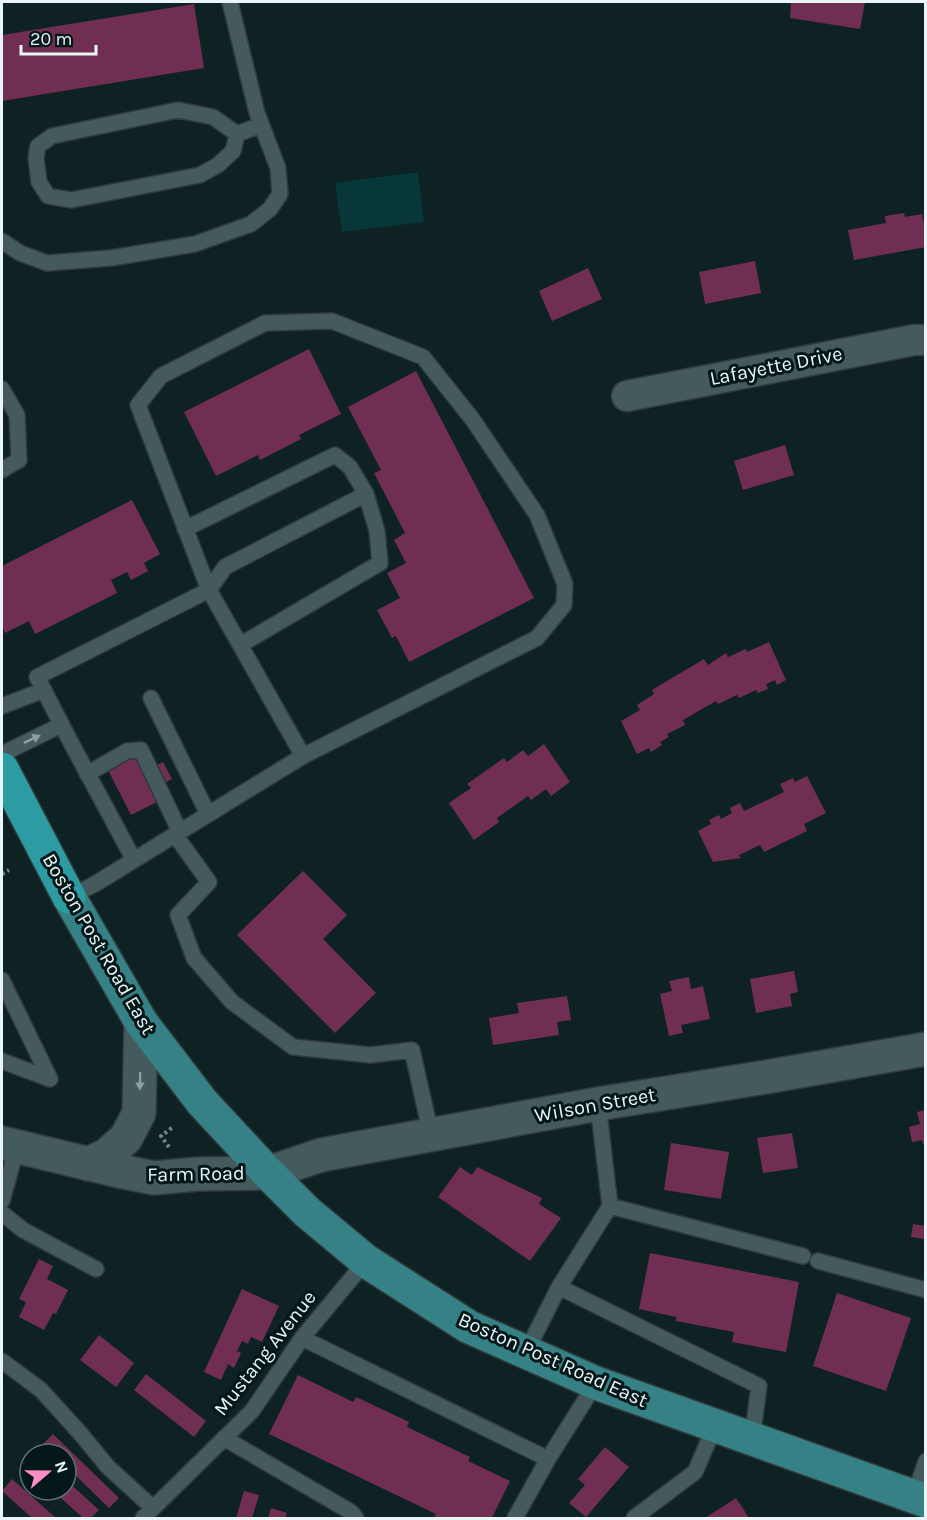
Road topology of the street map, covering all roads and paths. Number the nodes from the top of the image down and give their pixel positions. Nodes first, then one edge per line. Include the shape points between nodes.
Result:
1 (230, 2) edge
2 (261, 125) junction
3 (237, 134) junction
4 (2, 241) edge
5 (926, 340) edge
6 (2, 389) edge
7 (627, 396) dead end
8 (2, 470) edge
9 (366, 494) junction
10 (185, 529) junction
11 (209, 590) junction
12 (240, 645) junction
13 (44, 690) junction
14 (151, 698) dead end
15 (2, 706) edge
16 (61, 725) junction
17 (303, 756) junction
18 (2, 768) edge
19 (87, 774) junction
20 (208, 814) junction
21 (177, 833) junction
22 (134, 860) junction
23 (9, 870) dead end
24 (2, 874) edge
25 (69, 897) junction
26 (2, 980) edge
27 (141, 1022) junction
28 (926, 1049) edge
29 (2, 1061) edge
30 (598, 1104) junction
31 (173, 1127) dead end
32 (431, 1134) junction
33 (9, 1145) edge
34 (170, 1147) dead end
35 (88, 1164) junction
36 (268, 1173) junction
37 (2, 1201) edge
38 (609, 1206) junction
39 (2, 1213) edge
40 (803, 1257) dead end
41 (366, 1261) junction
42 (818, 1261) dead end
43 (96, 1269) dead end
44 (559, 1287) junction
45 (926, 1290) edge
46 (302, 1338) junction
47 (526, 1353) junction
48 (2, 1361) edge
49 (596, 1383) junction
50 (715, 1426) junction
51 (224, 1438) junction
52 (752, 1439) junction
53 (548, 1459) junction
54 (926, 1461) edge
55 (920, 1499) edge
56 (148, 1513) edge
57 (356, 1518) edge
58 (515, 1518) edge
59 (634, 1518) edge

1 - 2 lane
2 - 3 lane
2 - 4 lane via 278,168 280,194 270,209 250,224 195,244 111,258 48,263 20,253
3 - 3 lane via 213,117 178,110 60,134 38,146 39,182 48,196 71,200 200,175 233,152
5 - 7 street, Lafayette Drive
6 - 8 lane via 17,416 19,460
9 - 10 lane via 350,467 335,455
9 - 11 lane via 225,567
9 - 12 lane via 380,563
10 - 11 lane
10 - 17 lane via 138,405 161,376 266,323 332,321 423,357 473,420 537,515 565,584 564,604 537,638
11 - 12 lane
11 - 13 lane via 38,676
12 - 17 lane
13 - 15 lane
13 - 16 lane
14 - 20 lane
18 -> 16 lane
16 - 19 lane
17 - 20 lane
18 - 25 highway, Boston Post Road East
19 - 21 lane via 127,751 141,750
19 - 22 lane
20 - 21 lane
21 - 22 lane
21 - 32 lane via 209,882 178,915 194,958 232,1002 293,1047 371,1055 412,1050
22 - 25 lane
23 - 24 path
25 - 27 main road, Boston Post Road East
26 - 29 lane via 50,1079
27 -> 35 street via 139,1113 126,1138 108,1155
27 - 36 main road, Boston Post Road East via 202,1102
28 - 30 street, Wilson Street
30 - 32 street, Wilson Street
30 - 38 lane
31 - 34 path via 161,1136
32 - 36 street, Wilson Street via 321,1155
33 - 35 street, Farm Road
33 - 37 lane
35 - 36 street, Farm Road via 154,1178
36 - 41 main road, Boston Post Road East
38 - 40 lane
38 - 44 lane
39 - 43 lane via 23,1230
41 - 46 lane, Mustang Avenue
41 - 47 main road, Boston Post Road East via 469,1327
42 - 45 lane
44 - 47 lane
44 - 52 lane via 759,1386
46 - 51 lane, Mustang Avenue via 252,1411
46 - 53 lane
47 - 49 main road, Boston Post Road East
48 - 56 lane via 41,1390
49 - 50 main road, Boston Post Road East
49 - 53 lane
50 - 52 main road, Boston Post Road East
50 - 59 lane via 695,1472
51 - 56 lane, Mustang Avenue
51 - 57 lane
52 - 55 main road, Boston Post Road East
53 - 58 lane
54 - 55 lane

